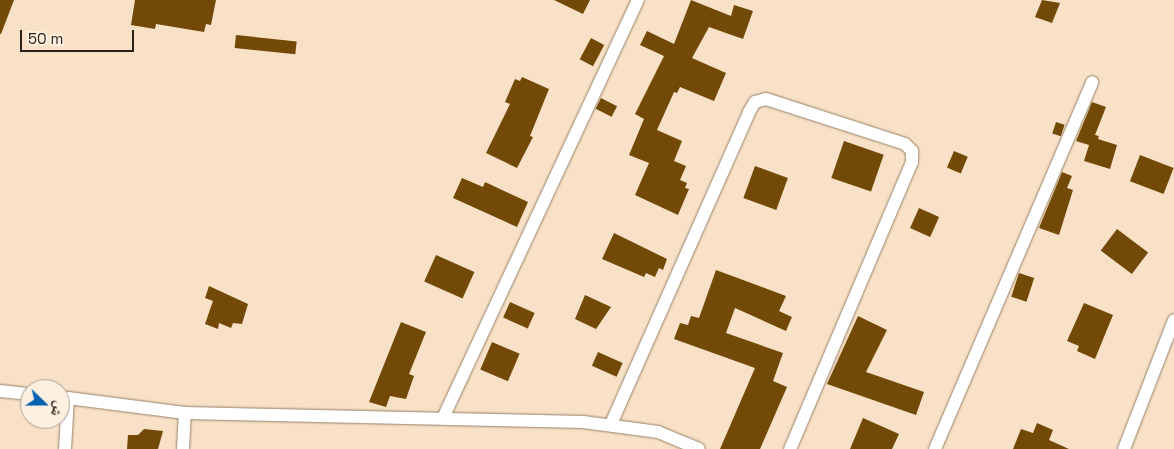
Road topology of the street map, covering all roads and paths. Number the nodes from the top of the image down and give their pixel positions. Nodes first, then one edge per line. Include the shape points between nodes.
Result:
1 (638, 0) edge
2 (1092, 82) dead end
3 (1174, 320) edge
4 (0, 391) edge
5 (20, 393) edge
6 (70, 399) edge
7 (185, 413) junction
8 (443, 418) junction
9 (610, 424) junction
10 (65, 429) edge
11 (65, 449) edge
12 (183, 449) edge
13 (699, 449) edge
14 (790, 449) edge
15 (935, 449) edge
16 (1124, 449) edge

1 - 8 street
2 - 15 street
3 - 16 street
4 - 5 street
6 - 7 street
7 - 8 street
7 - 12 street
8 - 9 street
9 - 13 street via 658,432
9 - 14 street via 750,112 756,102 766,99 905,144 912,151 912,162
10 - 11 street

